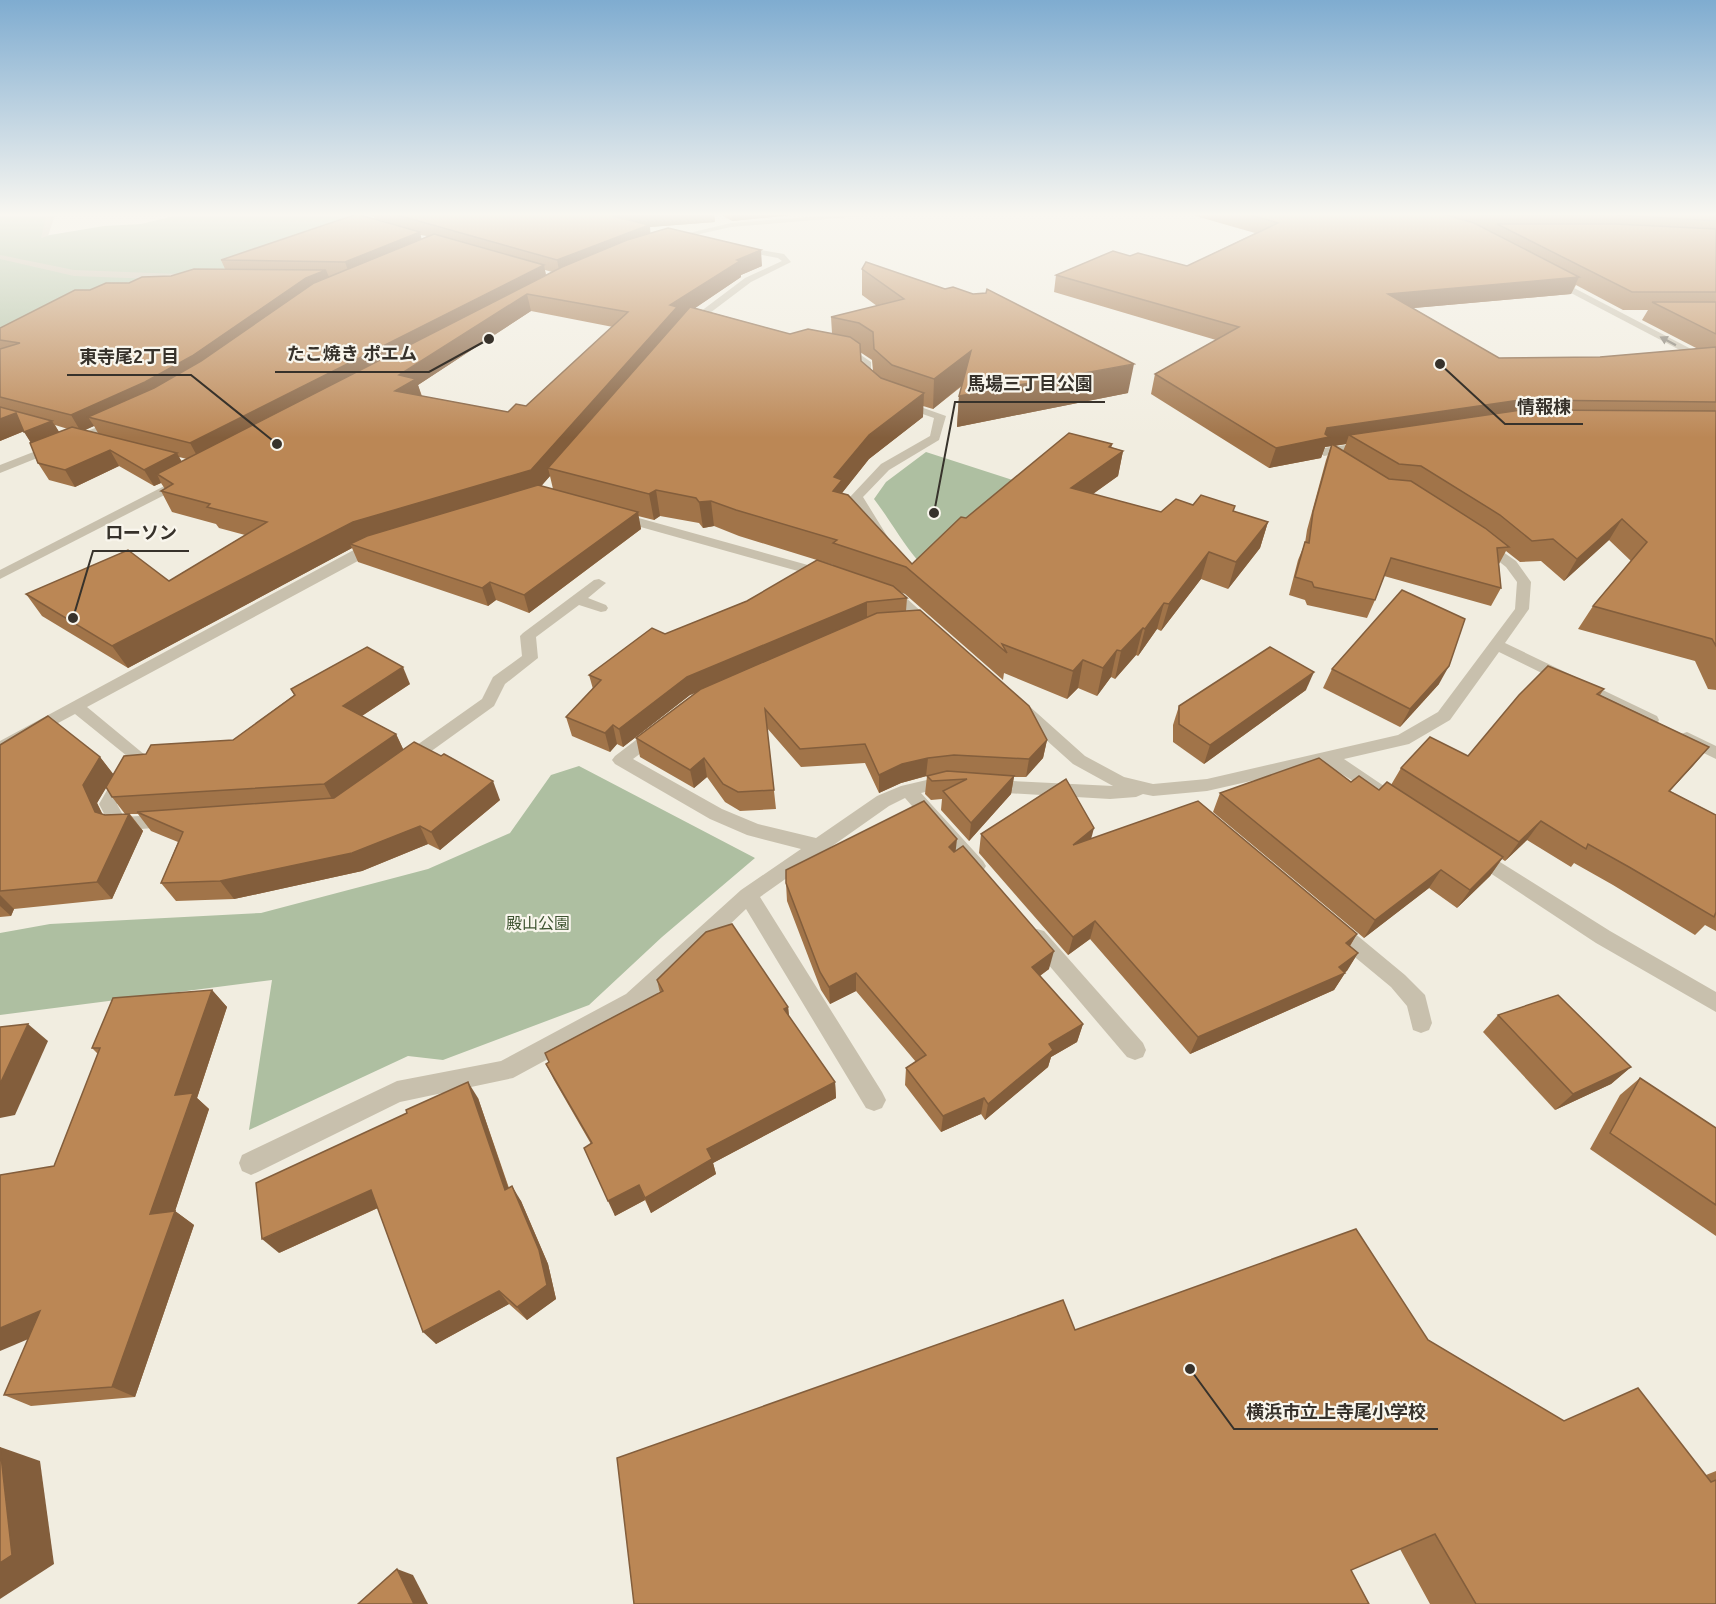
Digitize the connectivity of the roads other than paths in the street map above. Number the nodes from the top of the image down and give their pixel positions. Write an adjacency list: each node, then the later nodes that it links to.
1 (739, 288): 5 (street)
2 (1568, 288): 3 (street)
3 (1619, 315): 4 (street); 7 (street, one-way to 3)
4 (1641, 315)
5 (678, 336)
6 (832, 351): 19 (street)
7 (1716, 366)
8 (128, 418): 10 (street)
9 (58, 433): 10 (street)
10 (80, 438): 12 (street); 14 (street)
11 (1383, 443): 13 (street)
12 (102, 444)
13 (1342, 463)
14 (0, 469)
15 (193, 475): 20 (street)
16 (599, 511): 21 (street)
17 (1472, 535): 29 (street)
18 (389, 541): 31 (street)
19 (885, 544)
20 (0, 575)
21 (845, 580)
22 (599, 583): 24 (street)
23 (867, 588): 26 (street)
24 (577, 599): 25 (street); 36 (street)
25 (601, 608)
26 (924, 621): 27 (street); 28 (street)
27 (903, 623)
28 (942, 637)
29 (1497, 645): 34 (street); 35 (street)
30 (1012, 701): 37 (street)
31 (75, 706): 33 (street); 41 (street)
32 (668, 724): 43 (street)
33 (0, 748)
34 (1716, 753)
35 (1329, 758): 37 (street); 39 (street)
36 (394, 769)
37 (1162, 789): 38 (street); 40 (street)
38 (907, 790): 43 (street); 44 (street)
39 (1390, 797)
40 (1193, 809)
41 (188, 819)
42 (1460, 843): 48 (street)
43 (818, 846): 45 (street)
44 (988, 880)
45 (748, 895): 51 (street); 52 (street)
46 (1319, 915): 49 (street)
47 (1027, 925): 50 (street)
48 (1716, 1003)
49 (1421, 1023)
50 (1135, 1050)
51 (874, 1100)
52 (251, 1163)

